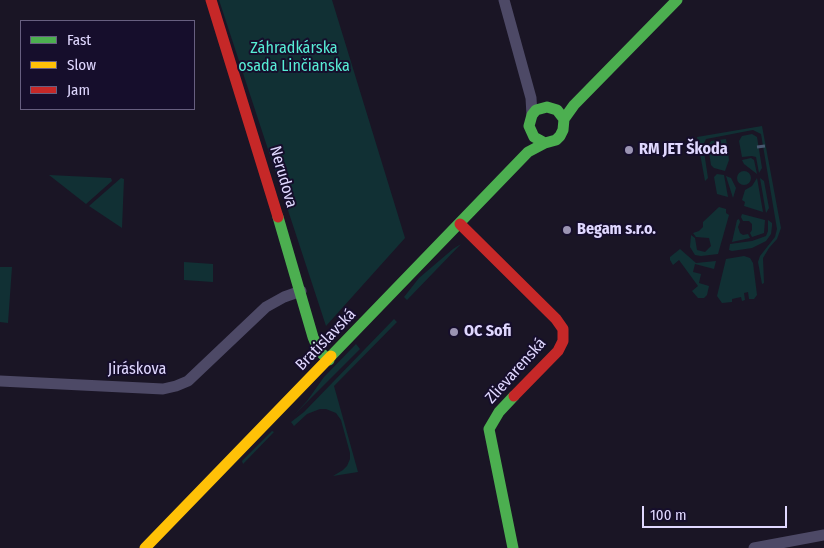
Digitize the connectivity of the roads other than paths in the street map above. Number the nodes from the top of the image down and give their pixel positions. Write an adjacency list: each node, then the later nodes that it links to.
1 (211, 0): 12 (main road, Nerudova)
2 (504, 0): 4 (street)
3 (677, 0): 5 (main road)
4 (530, 93): 5 (street); 6 (street)
5 (575, 103): 7 (main road)
6 (536, 111): 7 (main road); 8 (main road)
7 (560, 115): 9 (main road, Bratislavská)
8 (532, 135): 9 (main road); 10 (main road)
9 (545, 142): 10 (main road, Bratislavská)
10 (528, 152): 11 (main road, Bratislavská)
11 (460, 224): 13 (main road, Bratislavská); 17 (main road, Zlievarenská)
12 (301, 291): 13 (main road, Nerudova); 14 (street, Jiráskova)
13 (328, 360): 16 (main road, Bratislavská)
14 (0, 381)
15 (824, 535): 18 (street)
16 (146, 548)
17 (513, 548)
18 (754, 548)

